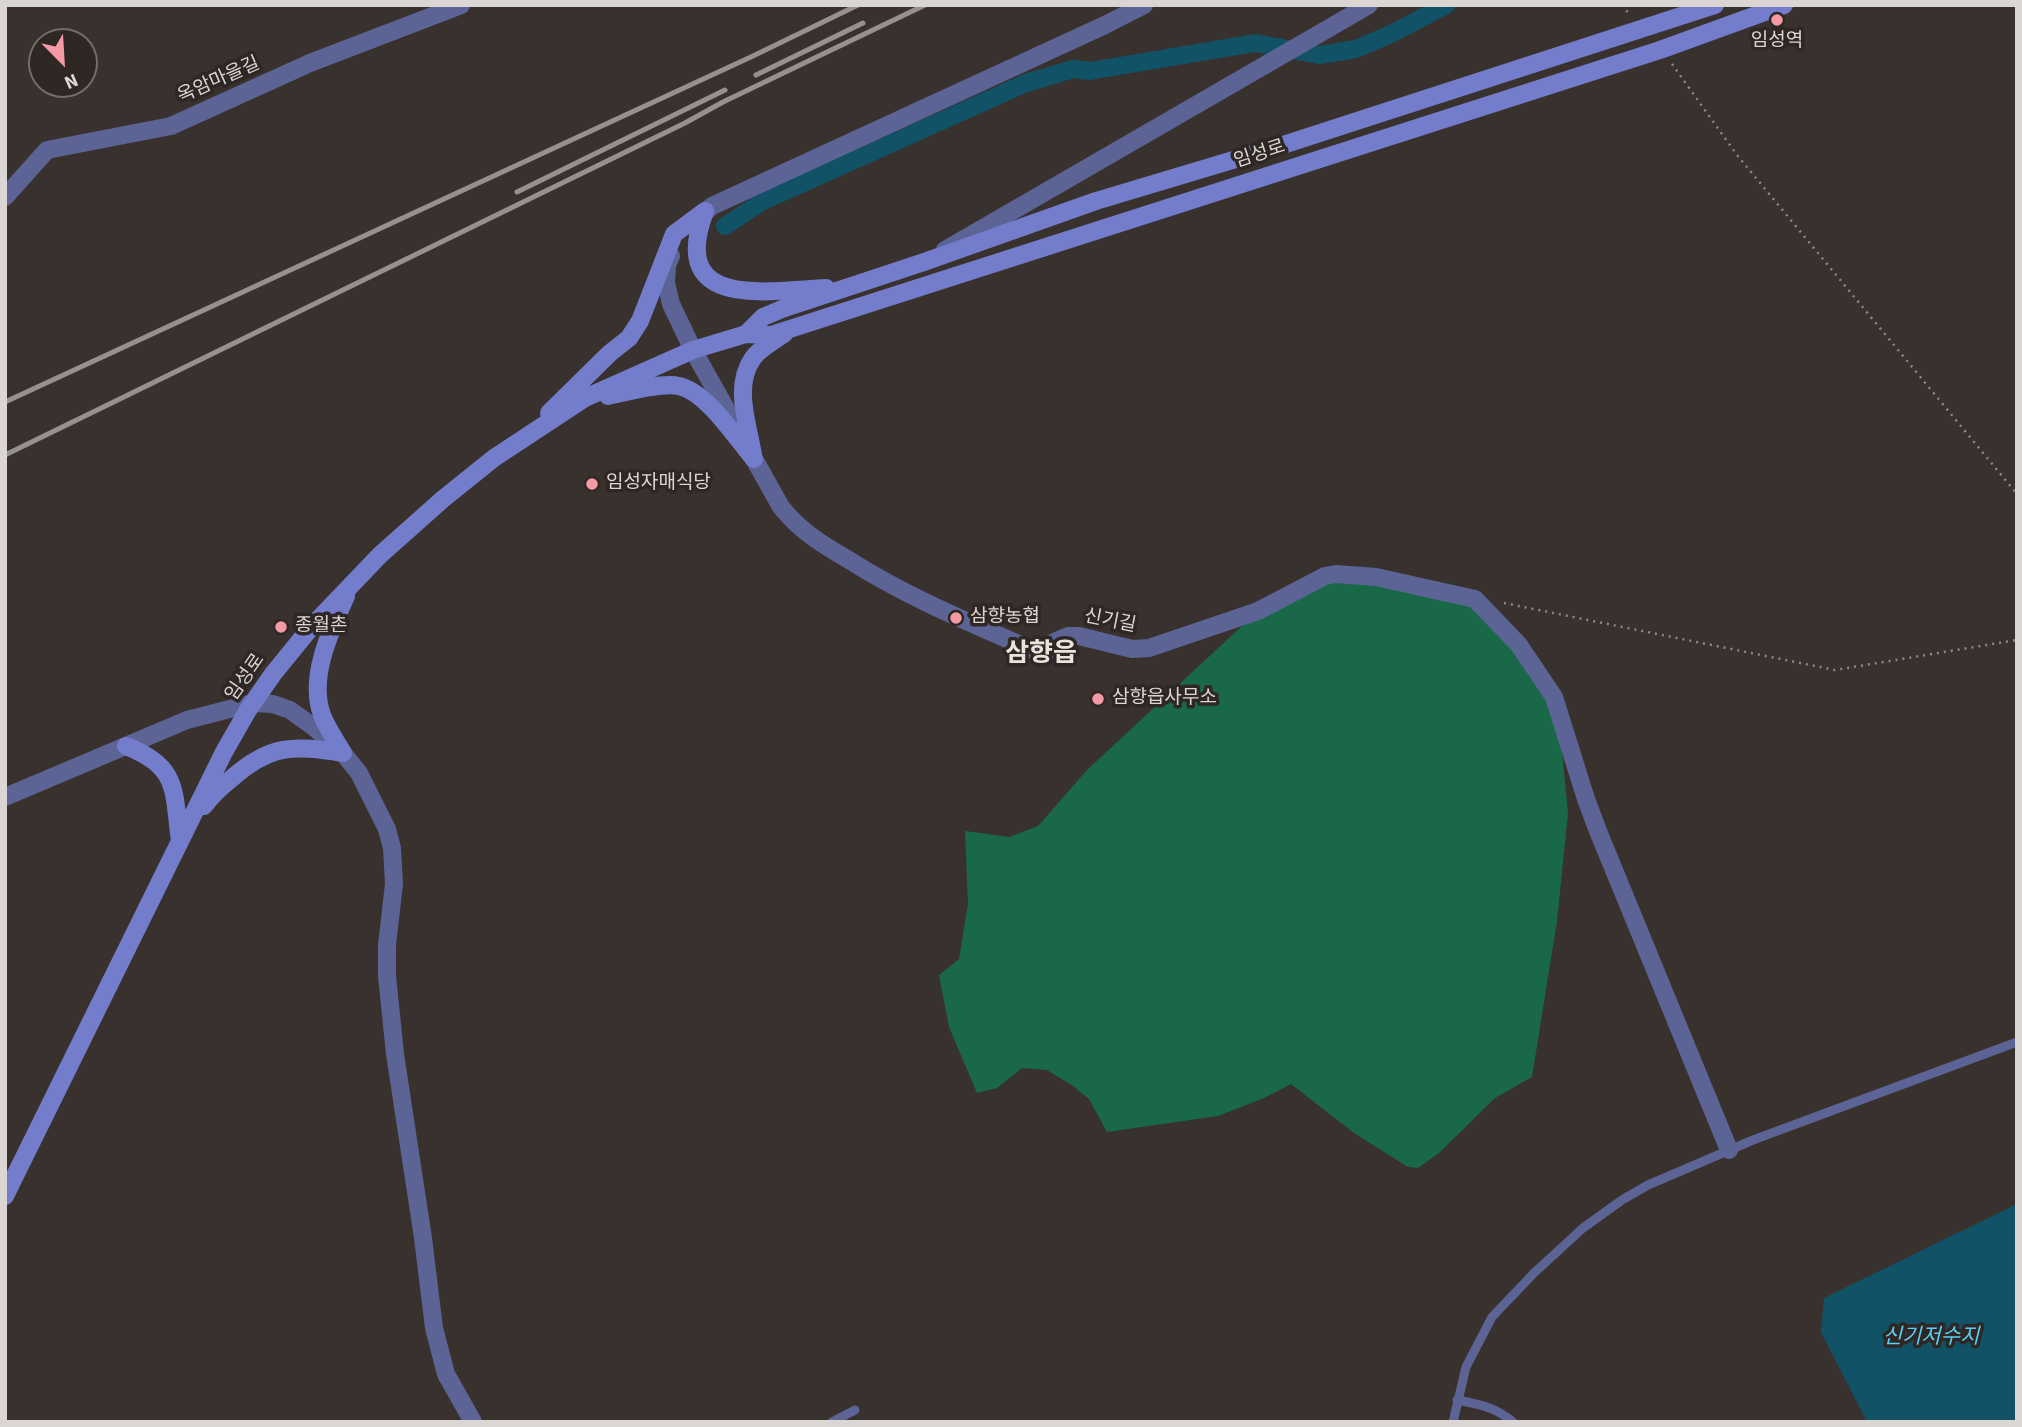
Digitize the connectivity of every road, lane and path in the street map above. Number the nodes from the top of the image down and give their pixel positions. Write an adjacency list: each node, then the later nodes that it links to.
1 (461, 5): 7 (street, 옥암마을길)
2 (1144, 5): 8 (street)
3 (1369, 5): 9 (street, 임성로)
4 (1715, 5): 9 (main road, 임성로)
5 (1784, 5): 6 (main road, 임성로)
6 (1660, 50): 11 (main road, 임성로); 17 (path)
7 (5, 197)
8 (705, 211): 10 (main road); 13 (street, 신기길); 15 (main road)
9 (924, 262): 10 (main road, 임성로)
10 (846, 287): 12 (main road, 임성로)
11 (796, 327): 12 (main road, 임성로); 16 (main road)
12 (746, 334): 13 (main road, 임성로)
13 (694, 351): 14 (main road, 임성로); 16 (street, 신기길)
14 (578, 403): 15 (main road, 임성로); 16 (main road)
15 (518, 442): 18 (main road, 임성로)
16 (754, 459): 19 (street, 신기길)
17 (2017, 494)
18 (351, 586): 21 (main road, 임성로); 23 (main road)
19 (1475, 599): 20 (path); 27 (street)
20 (2017, 640)
21 (253, 702): 22 (street); 23 (street); 25 (main road, 임성로)
22 (126, 746): 24 (street); 25 (main road)
23 (343, 753): 25 (main road); 33 (street)
24 (5, 797)
25 (180, 841): 28 (main road, 임성로)
26 (2017, 1042): 27 (lane)
27 (1729, 1150): 31 (lane)
28 (24, 1155): 29 (street); 30 (main road, 임성로)
29 (5, 1184)
30 (5, 1196)
31 (1457, 1400): 35 (lane); 36 (lane)
32 (855, 1410): 34 (lane)
33 (473, 1422)
34 (832, 1422)
35 (1452, 1422)
36 (1513, 1422)

